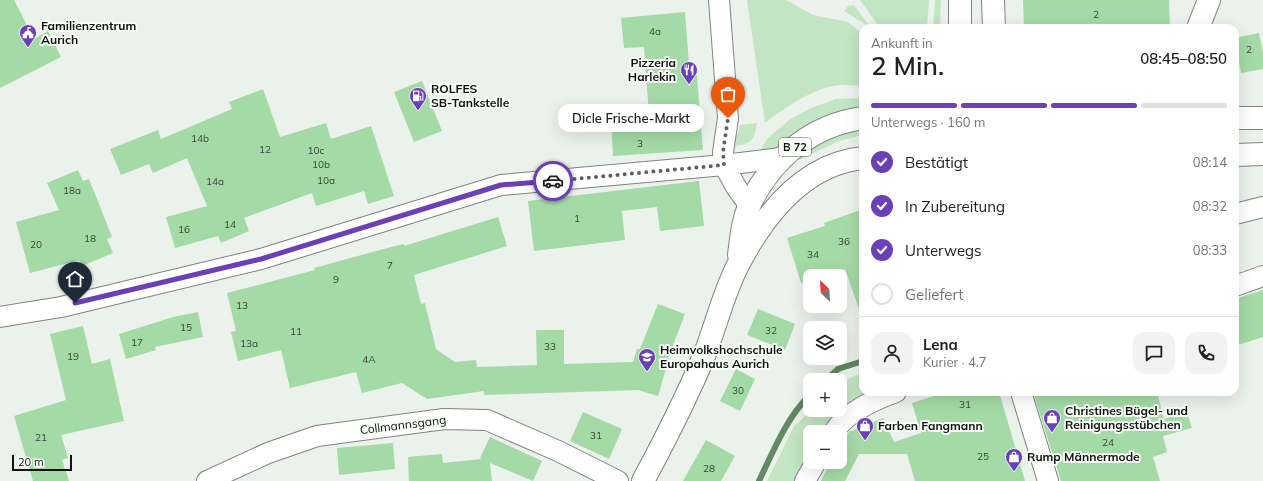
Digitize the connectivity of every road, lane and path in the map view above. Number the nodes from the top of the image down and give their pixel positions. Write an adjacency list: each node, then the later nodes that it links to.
1 (719, 0): 16 (street)
2 (960, 0): 5 (main road)
3 (993, 0): 6 (main road)
4 (1208, 3): 7 (main road); 8 (main road)
5 (960, 24)
6 (994, 24)
7 (1200, 24)
8 (1211, 24)
9 (1239, 118): 10 (main road)
10 (1263, 118)
11 (859, 119): 14 (main road, B 72)
12 (1263, 154): 13 (main road)
13 (1239, 155)
14 (780, 158): 16 (street); 17 (main road, B 72)
15 (859, 159): 20 (main road, B 72)
16 (724, 165): 17 (street); 23 (street)
17 (749, 205): 20 (main road, B 72)
18 (1263, 207): 19 (street)
19 (1239, 213)
20 (738, 266): 30 (main road, B 72)
21 (1263, 276): 22 (street)
22 (1239, 285)
23 (0, 317)
24 (886, 396): 26 (street)
25 (1022, 396): 32 (street)
26 (838, 425)
27 (812, 469): 31 (street)
28 (207, 481): 29 (street, Collmannsgang)
29 (618, 481)
30 (643, 481)
31 (806, 481)
32 (1048, 481)

